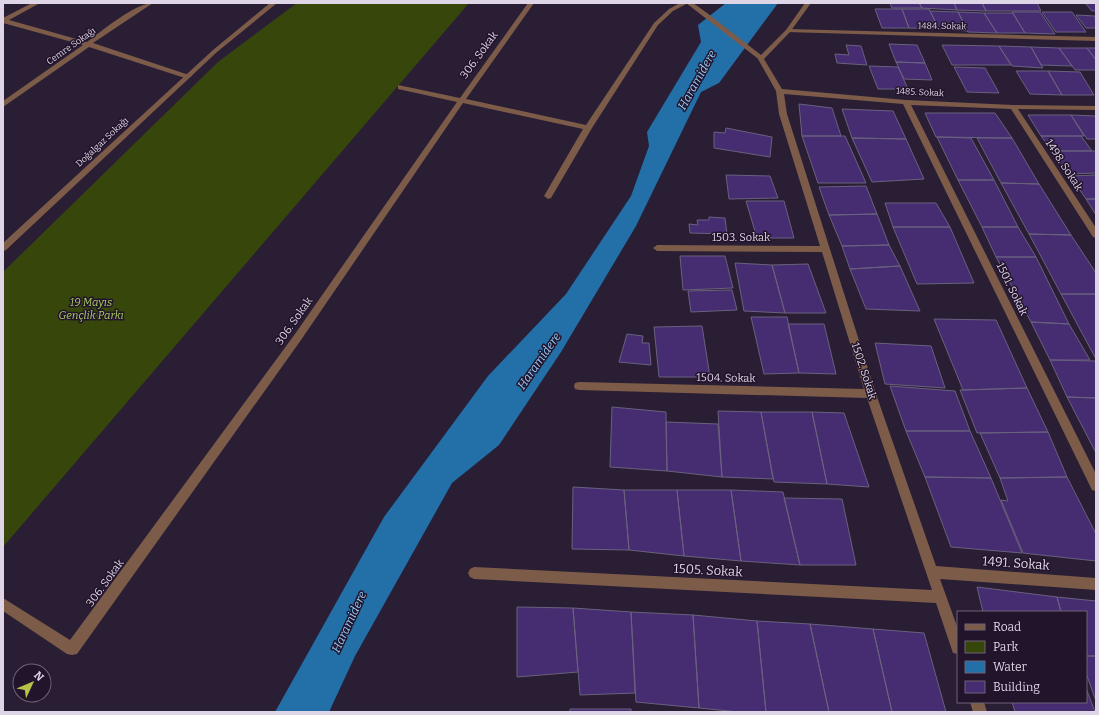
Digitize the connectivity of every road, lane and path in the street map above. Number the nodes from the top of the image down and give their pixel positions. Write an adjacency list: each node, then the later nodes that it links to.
1 (37, 3): 8 (street)
2 (150, 3): 11 (street, Cemre Sokağı)
3 (274, 3): 13 (street, Doğalgaz Sokağı)
4 (531, 3): 16 (street, 306. Sokak)
5 (684, 3): 21 (street)
6 (689, 3): 12 (street)
7 (808, 3): 9 (street)
8 (4, 21): 11 (street)
9 (788, 31): 10 (street, 1484. Sokak); 12 (street)
10 (1096, 39)
11 (88, 44): 13 (street); 18 (street, Cemre Sokağı)
12 (761, 59): 15 (street)
13 (188, 76): 24 (street, Doğalgaz Sokağı)
14 (401, 87): 16 (street)
15 (780, 91): 17 (street, 1485. Sokak); 26 (street, 1502. Sokak)
16 (461, 101): 21 (street); 34 (street, 306. Sokak)
17 (906, 102): 19 (street, 1485. Sokak); 29 (street, 1501. Sokak)
18 (3, 105)
19 (1013, 107): 20 (street, 1485. Sokak); 23 (street, 1498. Sokak)
20 (1096, 108)
21 (588, 128): 22 (street)
22 (548, 196)
23 (1096, 235)
24 (3, 248)
25 (657, 248): 26 (street, 1503. Sokak)
26 (826, 249): 28 (street, 1502. Sokak)
27 (579, 386): 28 (street, 1504. Sokak)
28 (871, 394): 30 (street, 1502. Sokak)
29 (1096, 486)
30 (933, 572): 32 (street, 1491. Sokak); 33 (street, 1502. Sokak)
31 (474, 573): 33 (street, 1505. Sokak)
32 (1096, 584)
33 (940, 597): 35 (street, 1502. Sokak)
34 (3, 604)
35 (957, 645)

